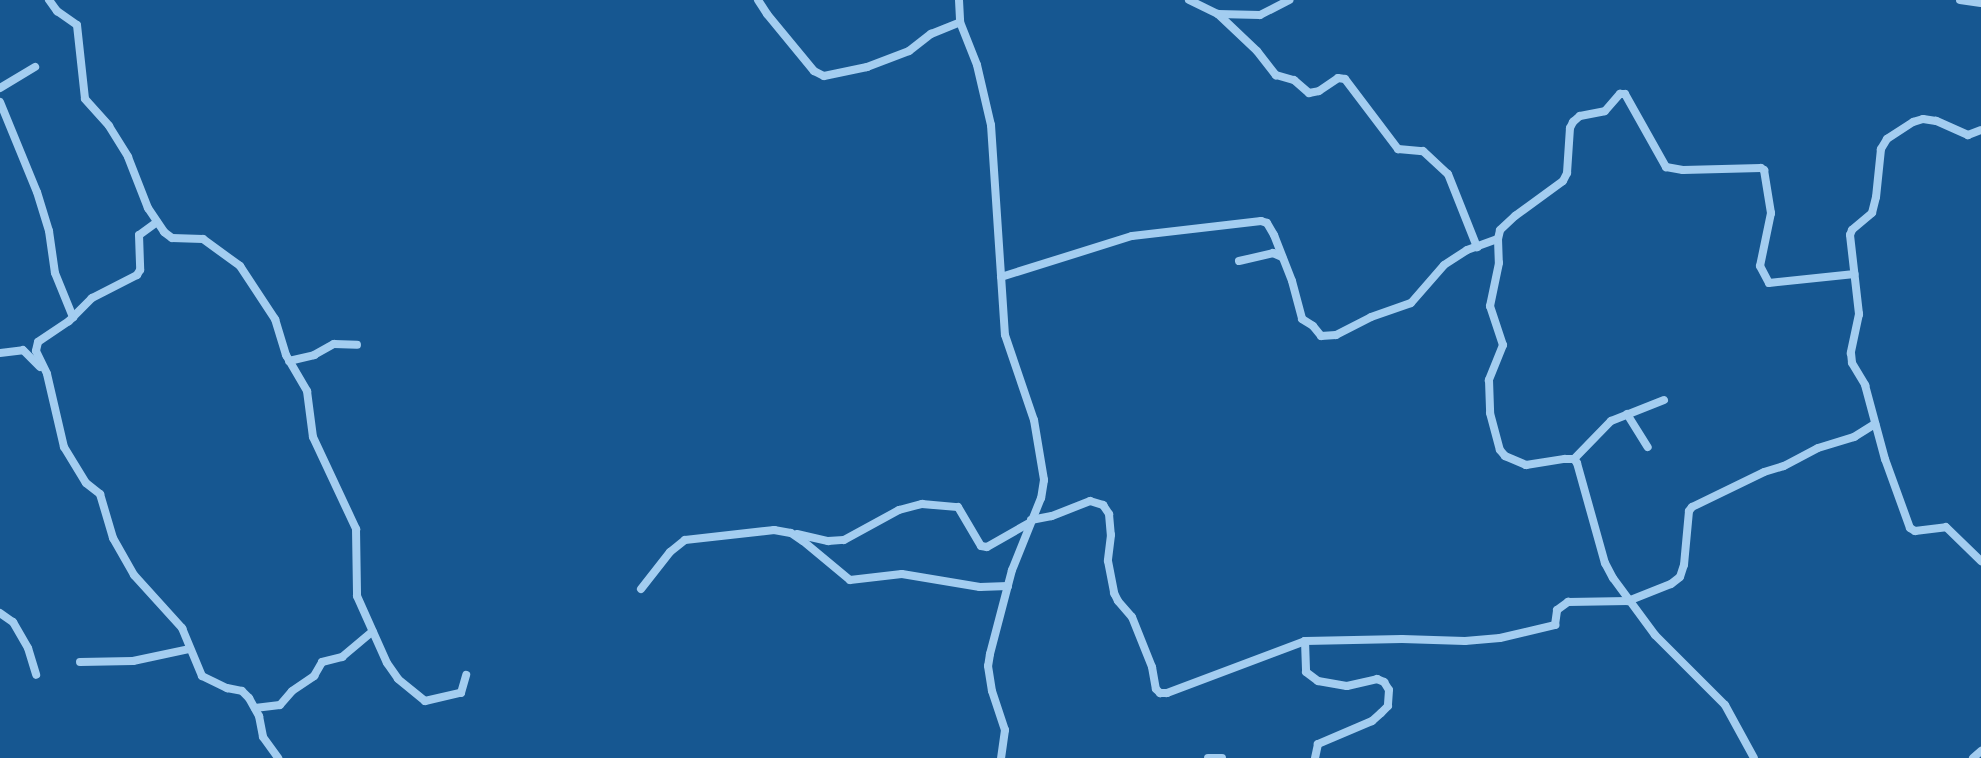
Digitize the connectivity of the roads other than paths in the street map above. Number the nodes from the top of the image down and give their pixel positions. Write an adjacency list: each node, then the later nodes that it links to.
1 (49, 0): 14 (street)
2 (758, 0): 9 (street)
3 (959, 0): 9 (street)
4 (1189, 0): 8 (street)
5 (1289, 0): 8 (street)
6 (1960, 0): 7 (street)
7 (1981, 3)
8 (1218, 14): 16 (street)
9 (960, 22): 20 (street)
10 (35, 67): 11 (street)
11 (0, 88)
12 (0, 102): 21 (street)
13 (1981, 130): 19 (street)
14 (157, 222): 21 (street); 24 (street)
15 (1498, 239): 16 (street); 19 (street); 30 (street)
16 (1477, 247): 17 (street)
17 (1283, 258): 18 (street); 20 (street)
18 (1239, 261)
19 (1855, 274): 28 (street)
20 (1001, 277): 31 (street)
21 (73, 317): 25 (street)
22 (357, 345): 24 (street)
23 (0, 353): 25 (street)
24 (289, 361): 38 (street)
25 (47, 374): 40 (street)
26 (1664, 400): 27 (street)
27 (1627, 414): 29 (street); 30 (street)
28 (1875, 424): 33 (street); 36 (street)
29 (1648, 447)
30 (1574, 459): 36 (street)
31 (1030, 521): 32 (street); 34 (street); 39 (street)
32 (791, 533): 34 (street); 35 (street)
33 (1981, 561)
34 (1008, 586): 47 (street)
35 (642, 589)
36 (1628, 601): 39 (street); 51 (street)
37 (0, 614): 42 (street)
38 (373, 632): 43 (street); 44 (street)
39 (1305, 641): 50 (street)
40 (189, 649): 41 (street); 44 (street)
41 (80, 662)
42 (36, 675)
43 (466, 675)
44 (255, 708): 46 (street)
45 (1981, 751): 52 (street)
46 (278, 758)
47 (1001, 758)
48 (1208, 758): 49 (street)
49 (1222, 758)
50 (1315, 758)
51 (1754, 758)
52 (1973, 758)

